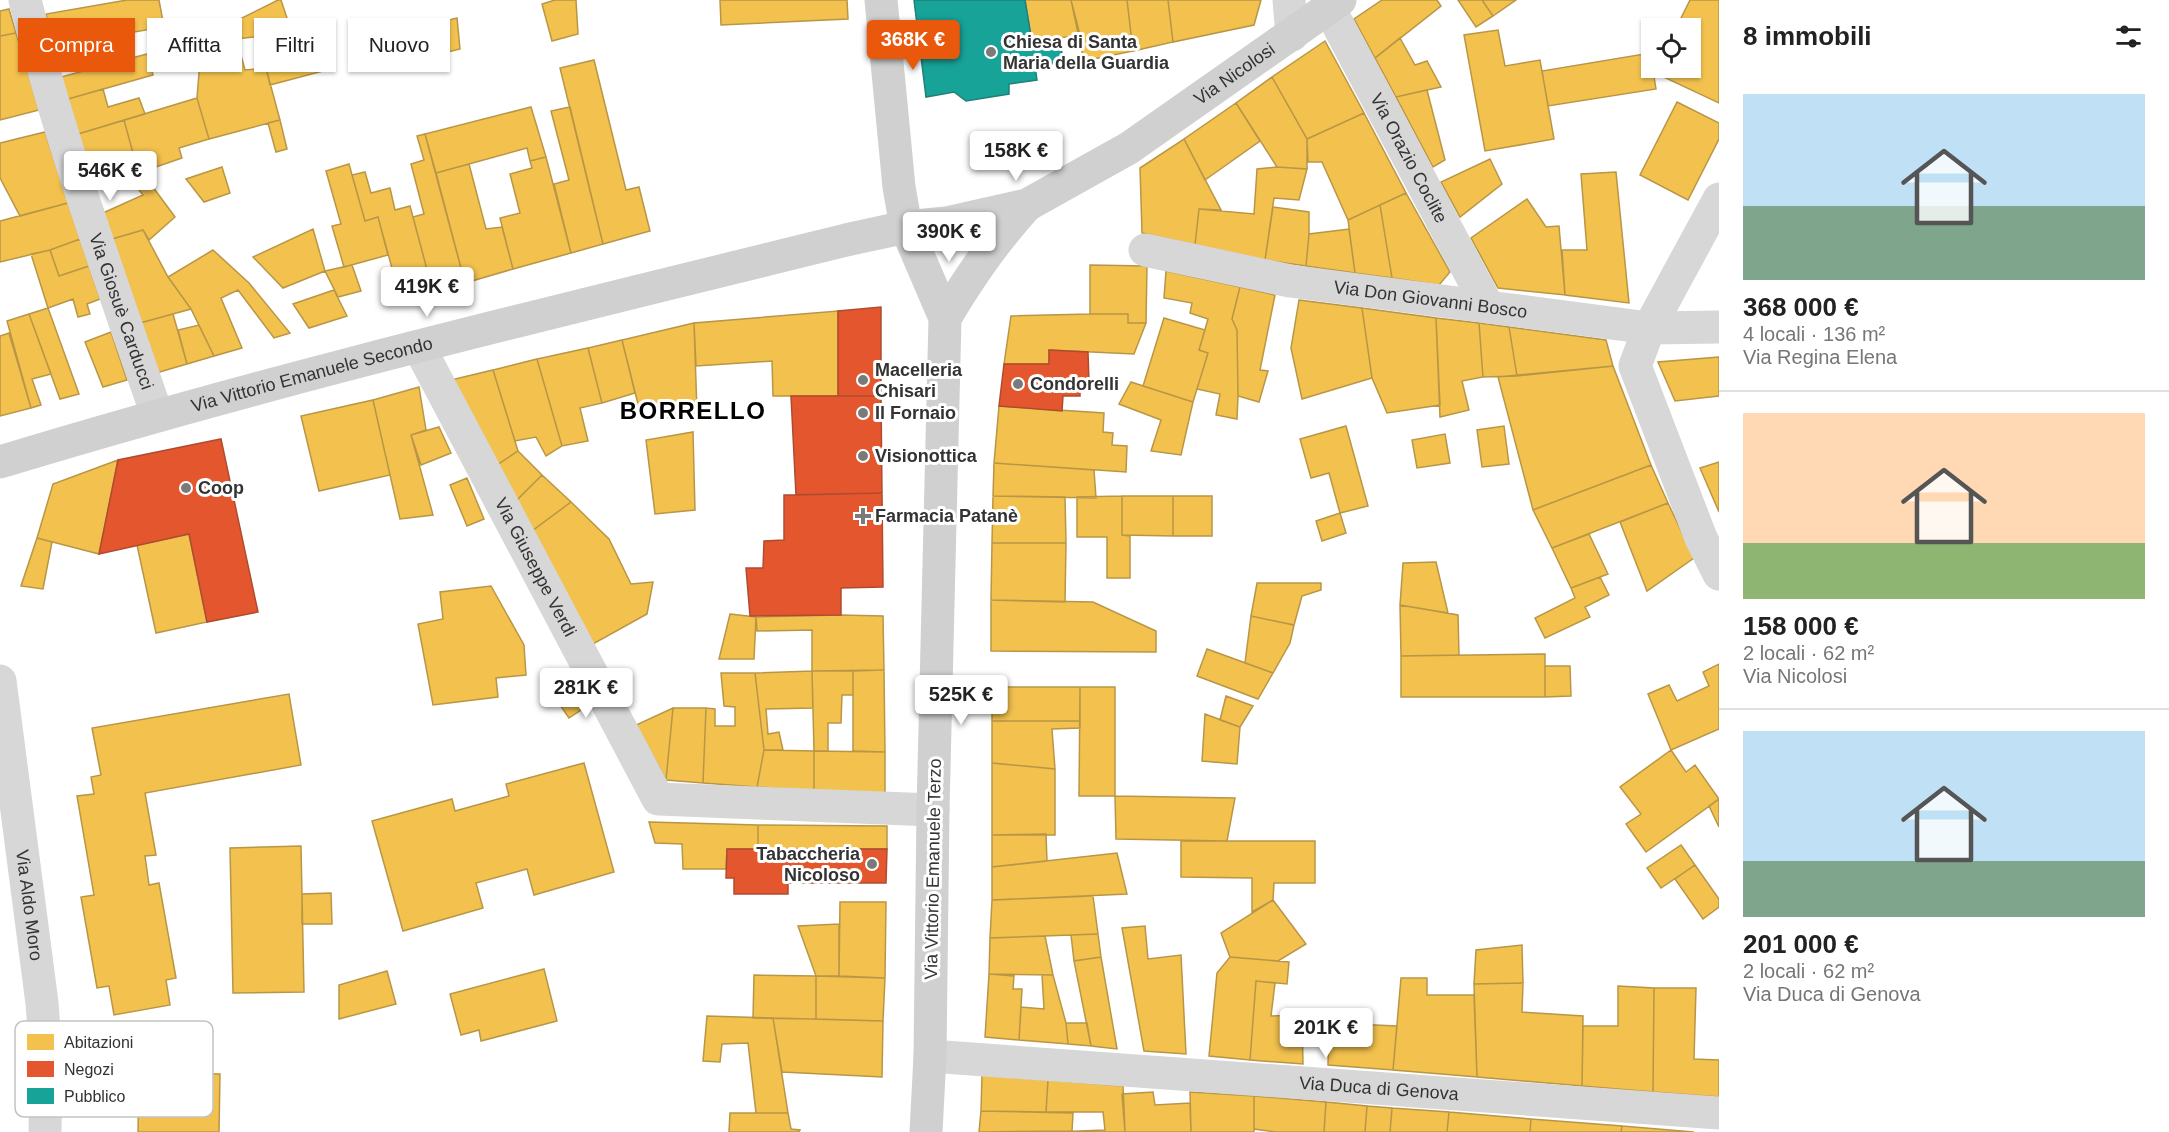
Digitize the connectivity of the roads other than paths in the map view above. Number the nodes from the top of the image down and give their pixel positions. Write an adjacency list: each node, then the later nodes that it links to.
1 (25, 0): 15 (street, Via Giosuè Carducci)
2 (881, 0): 8 (street)
3 (1289, 0): 5 (street)
4 (1334, 4): 5 (street, Via Nicolosi); 10 (street, Via Orazio Coclite)
5 (1292, 34): 7 (street, Via Nicolosi)
6 (1719, 199): 13 (street)
7 (1027, 205): 8 (street, Via Vittorio Emanuele Secondo); 11 (street)
8 (906, 227): 11 (street); 14 (street, Via Vittorio Emanuele Secondo)
9 (1144, 250): 10 (street, Via Don Giovanni Bosco)
10 (1488, 307): 13 (street, Via Don Giovanni Bosco)
11 (945, 318): 20 (street, Via Vittorio Emanuele Terzo)
12 (1719, 327): 13 (street, Via Don Giovanni Bosco)
13 (1649, 328): 17 (street)
14 (419, 347): 15 (street, Via Vittorio Emanuele Secondo); 20 (street, Via Giuseppe Verdi)
15 (157, 415): 16 (street, Via Vittorio Emanuele Secondo)
16 (0, 462)
17 (1719, 574)
18 (0, 681): 19 (street, Via Aldo Moro)
19 (2, 715): 21 (street, Via Aldo Moro)
20 (933, 810): 22 (street, Via Vittorio Emanuele Terzo)
21 (43, 1021)
22 (930, 1056): 23 (street, Via Duca di Genova); 26 (street, Via Vittorio Emanuele Terzo)
23 (1719, 1113)
24 (45, 1117): 25 (street, Via Aldo Moro)
25 (45, 1132)
26 (926, 1132)

